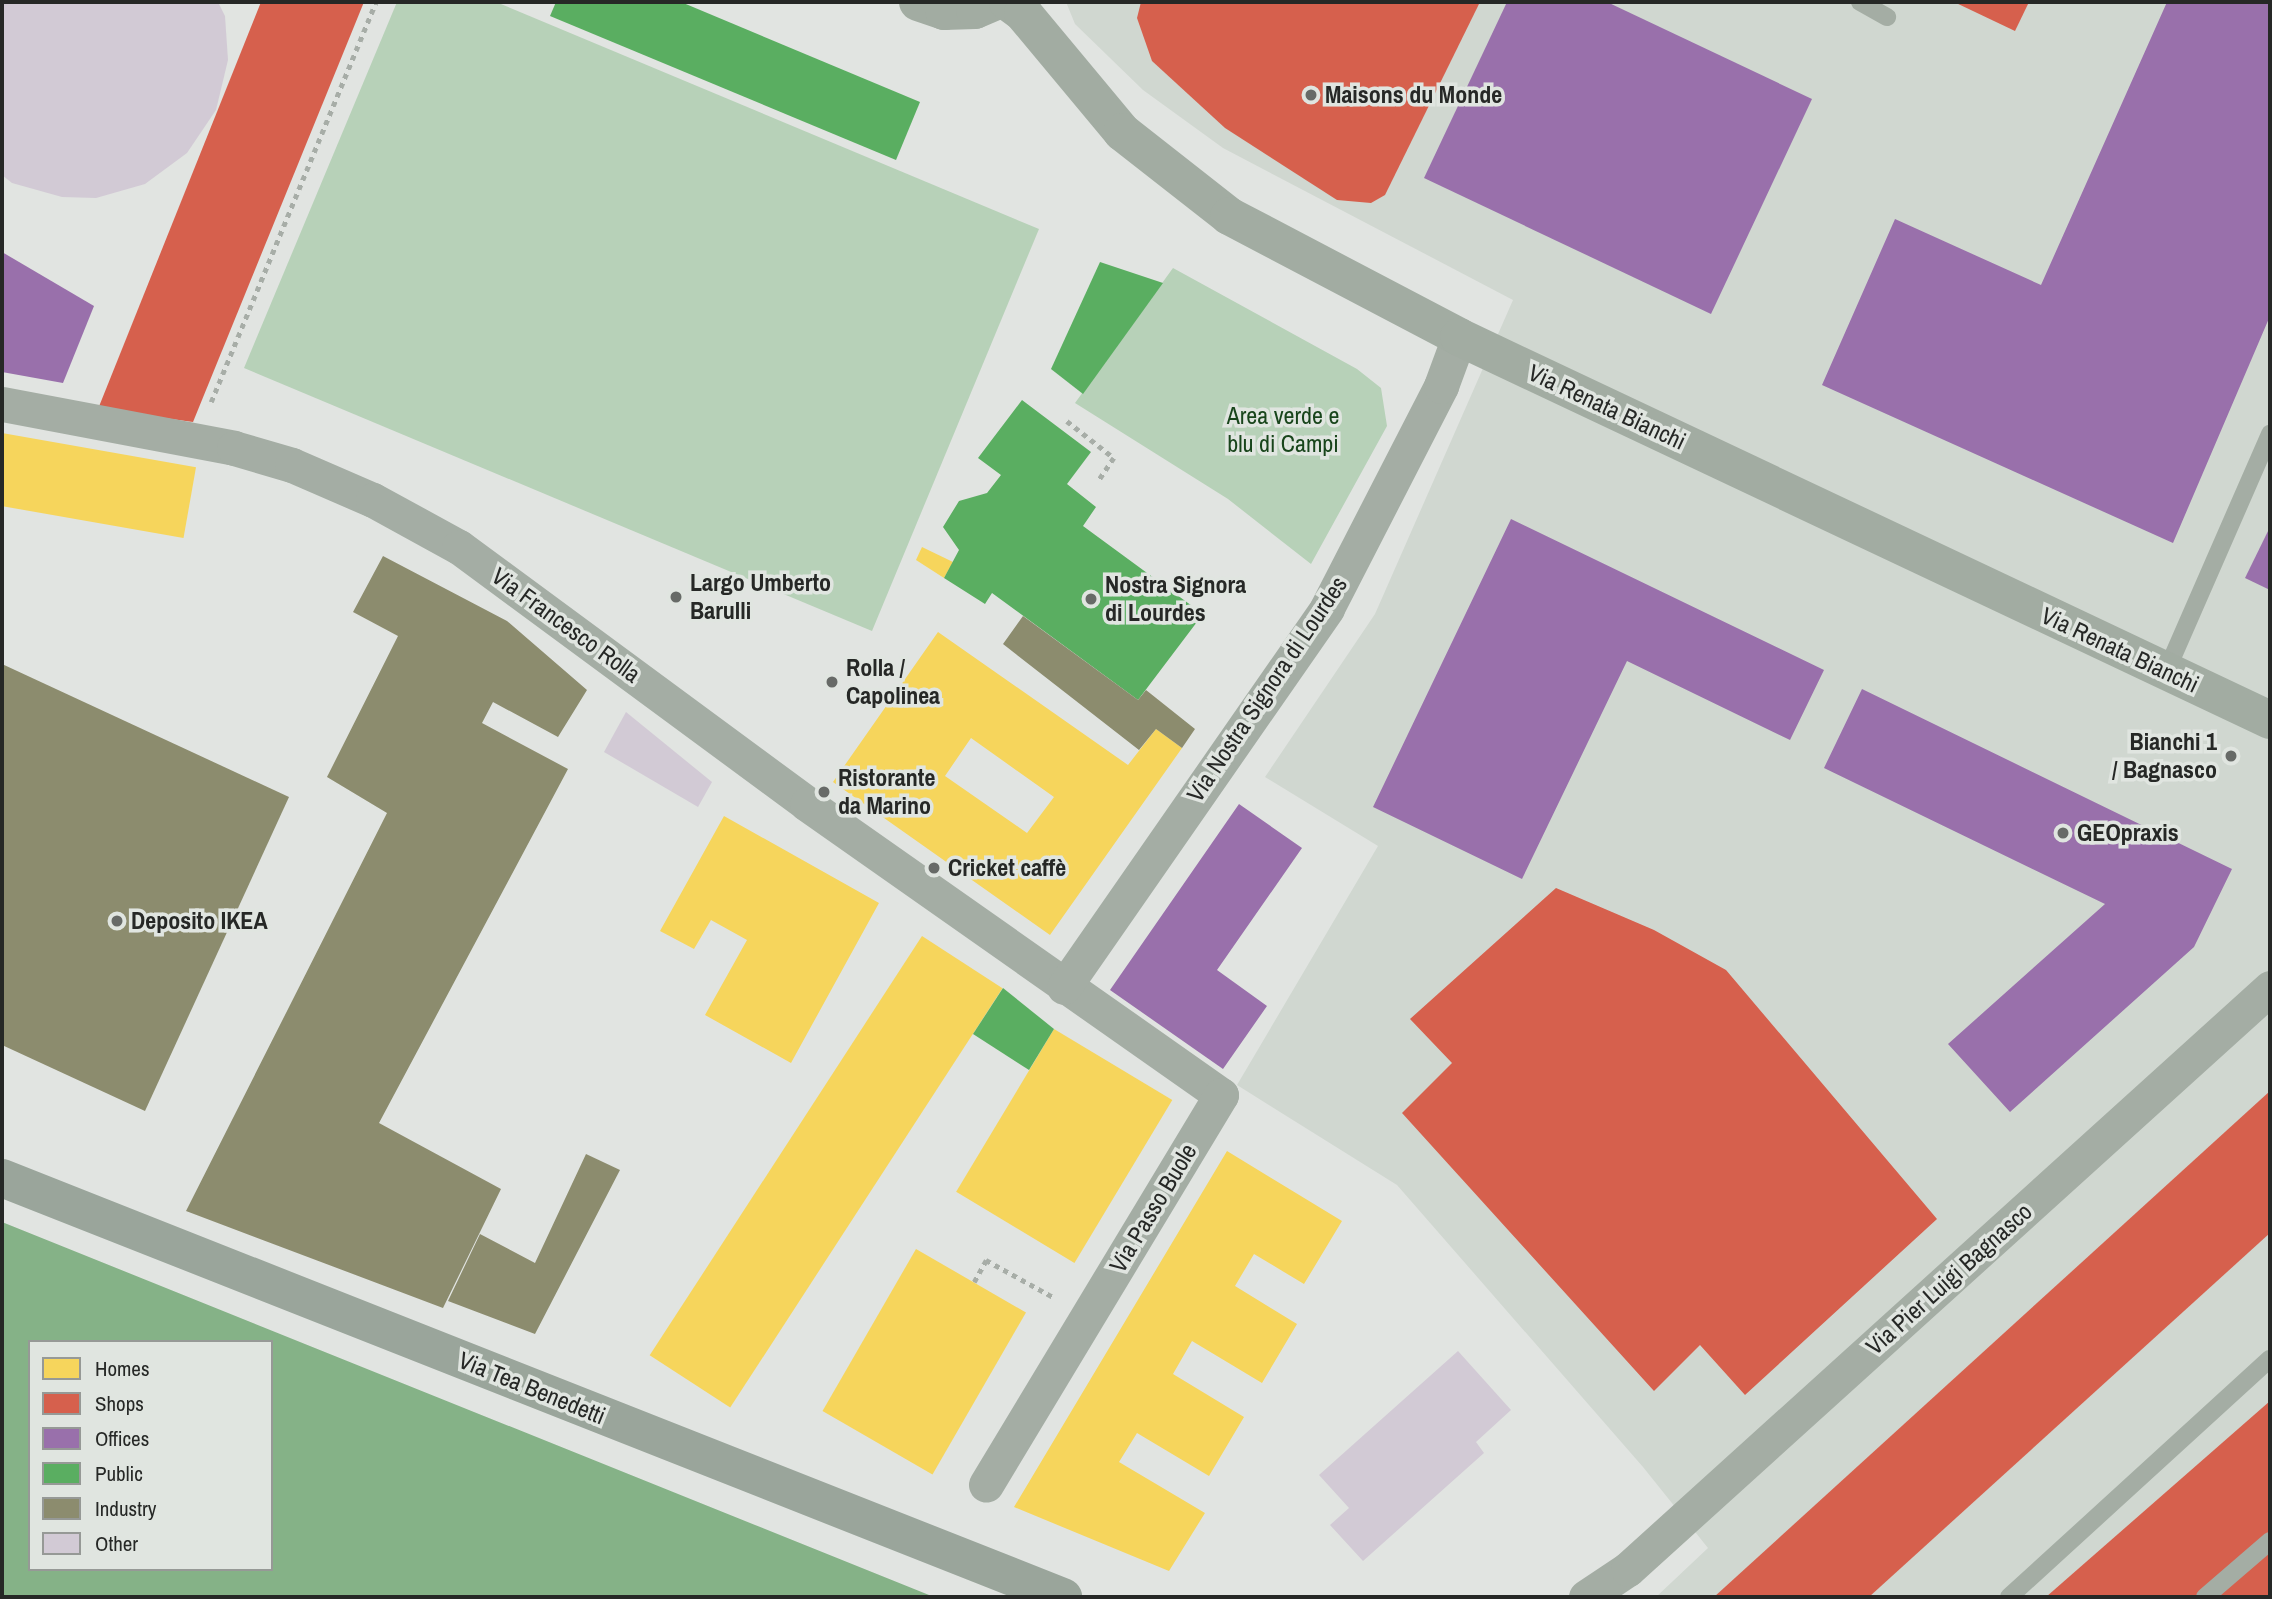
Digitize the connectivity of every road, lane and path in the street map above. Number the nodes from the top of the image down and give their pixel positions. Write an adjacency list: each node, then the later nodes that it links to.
1 (376, 2): 11 (path)
2 (918, 2): 3 (street)
3 (994, 2)
4 (1008, 2): 7 (street, Via Renata Bianchi)
5 (1860, 2): 6 (lane)
6 (1887, 17)
7 (1459, 337): 13 (street, Via Renata Bianchi); 15 (street, Via Nostra Signora di Lourdes)
8 (2, 404): 11 (street, Via Francesco Rolla)
9 (1067, 421): 12 (path)
10 (2270, 434): 13 (lane)
11 (196, 440): 15 (street, Via Francesco Rolla)
12 (1099, 480)
13 (2166, 671): 14 (street, Via Renata Bianchi)
14 (2270, 720)
15 (1064, 987): 19 (street, Via Passo Buole)
16 (2270, 988): 23 (street, Via Pier Luigi Bagnasco)
17 (2, 1178): 24 (main road, Via Tea Benedetti)
18 (974, 1282): 19 (path)
19 (1088, 1316): 21 (street, Via Passo Buole)
20 (2270, 1359): 26 (lane)
21 (986, 1485)
22 (2270, 1541): 27 (lane)
23 (1621, 1583): 25 (street, Via Pier Luigi Bagnasco)
24 (1063, 1597)
25 (1586, 1597)
26 (2009, 1597)
27 (2205, 1597)

